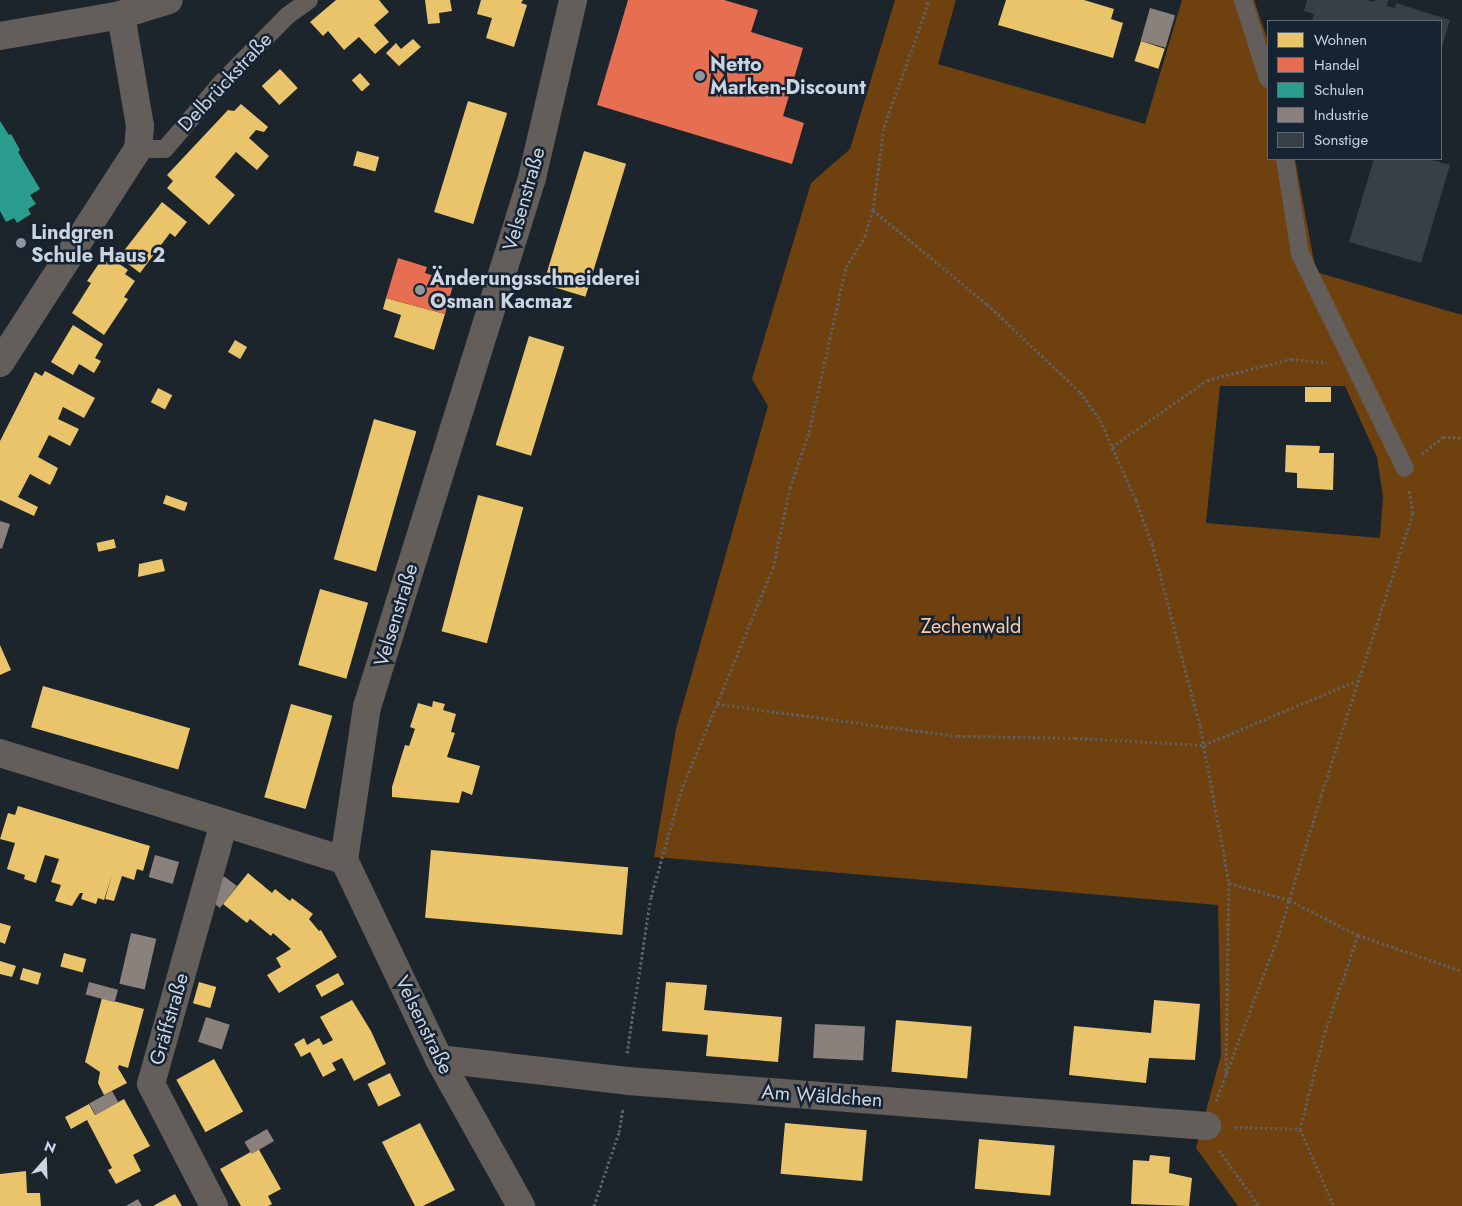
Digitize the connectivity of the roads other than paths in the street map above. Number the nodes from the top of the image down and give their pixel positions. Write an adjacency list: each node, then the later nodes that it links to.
1 (169, 0): 5 (street)
2 (308, 0): 8 (lane, Delbrückstraße)
3 (573, 0): 14 (street, Velsenstraße)
4 (1243, 0): 7 (lane)
5 (118, 8): 6 (street); 8 (street)
6 (0, 36)
7 (1267, 76)
8 (138, 150): 10 (street)
9 (1285, 160): 11 (lane)
10 (0, 363)
11 (1405, 468)
12 (0, 753): 13 (street)
13 (224, 823): 14 (street); 17 (street, Gräffstraße)
14 (344, 860): 15 (street, Velsenstraße)
15 (439, 1059): 16 (street, Am Wäldchen); 18 (street, Velsenstraße)
16 (1206, 1126)
17 (214, 1206)
18 (521, 1206)

